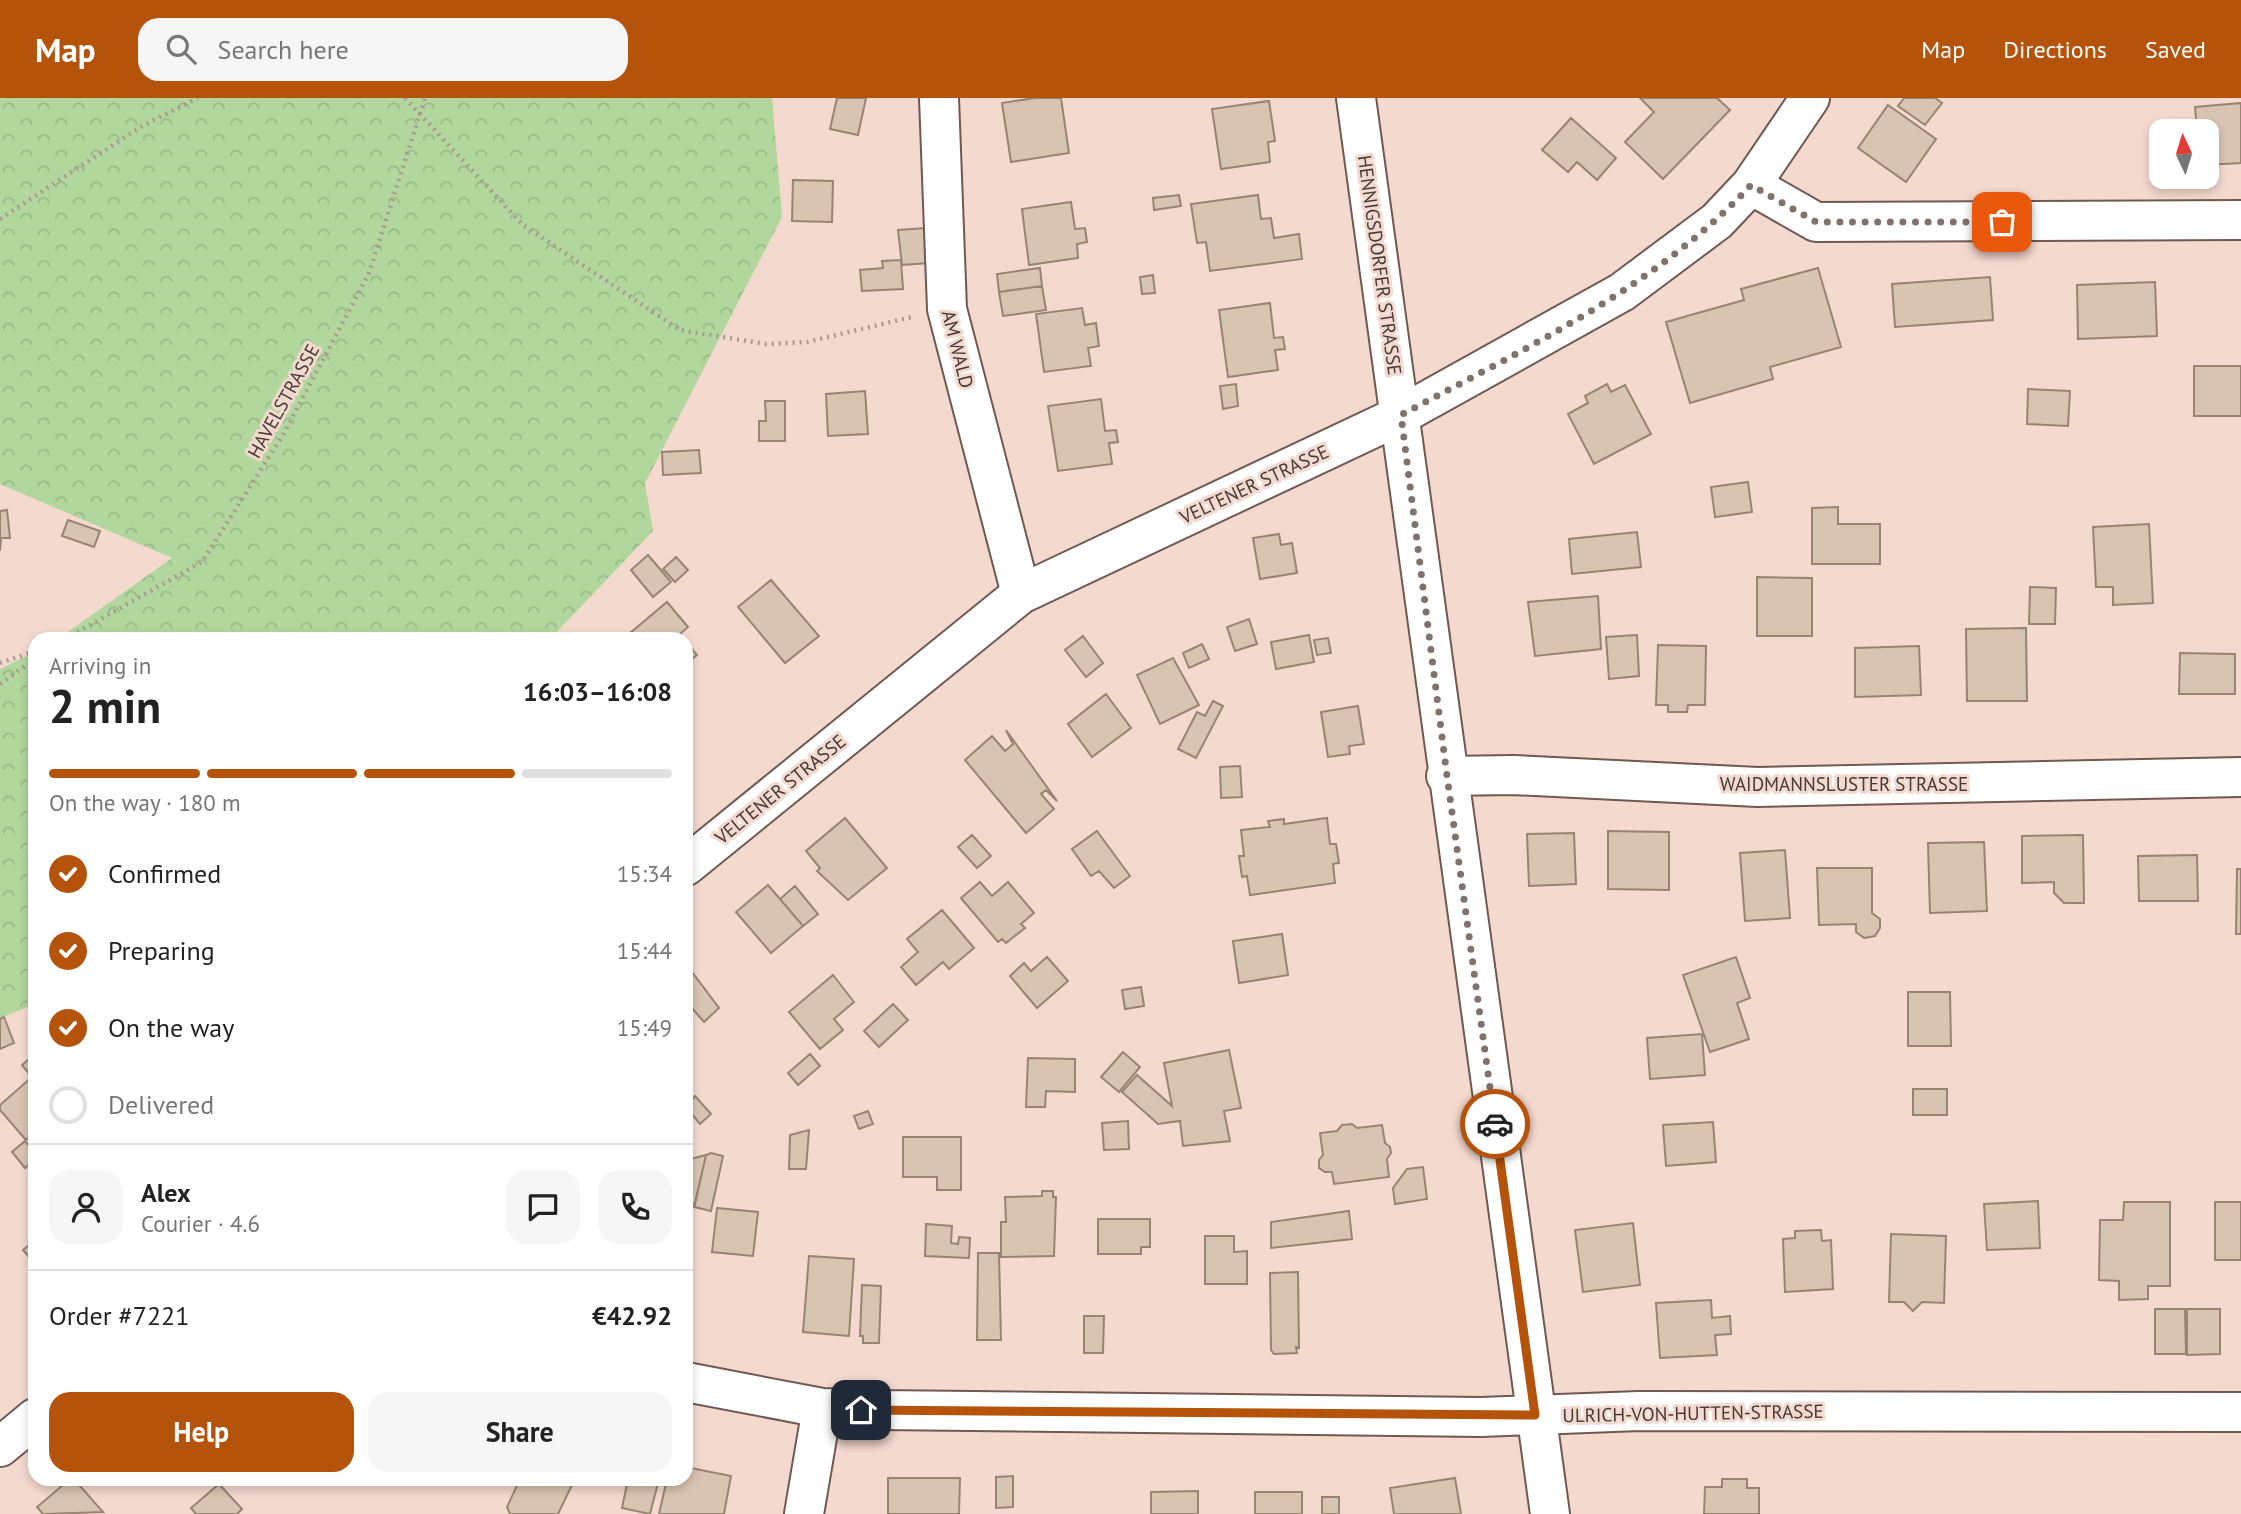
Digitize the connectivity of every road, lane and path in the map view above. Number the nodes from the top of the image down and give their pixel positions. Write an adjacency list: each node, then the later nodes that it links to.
1 (198, 98): 9 (path)
2 (405, 98): 7 (path)
3 (425, 98): 7 (path, HAVELSTRASSE)
4 (939, 98): 11 (street, AM WALD)
5 (1356, 98): 12 (street, HENNIGSDORFER STRASSE)
6 (1810, 98): 8 (street, VELTENER STRASSE)
7 (418, 113): 11 (path); 14 (path, HAVELSTRASSE)
8 (1751, 185): 10 (street); 12 (street, VELTENER STRASSE)
9 (0, 219)
10 (2241, 220)
11 (947, 309): 13 (street, AM WALD)
12 (1401, 415): 13 (street, VELTENER STRASSE); 19 (street, HENNIGSDORFER STRASSE)
13 (1021, 594): 21 (street, VELTENER STRASSE)
14 (77, 632)
15 (28, 653): 16 (path)
16 (0, 663)
17 (28, 664): 18 (path)
18 (0, 684)
19 (1447, 776): 20 (street, WAIDMANNSLUSTER STRASSE); 25 (street, HENNIGSDORFER STRASSE)
20 (2241, 777)
21 (693, 860)
22 (693, 1383): 23 (street, ULRICH-VON-HUTTEN-STRASSE)
23 (822, 1408): 25 (street, ULRICH-VON-HUTTEN-STRASSE); 28 (street)
24 (2241, 1412): 25 (street, ULRICH-VON-HUTTEN-STRASSE)
25 (1535, 1415): 29 (street, HENNIGSDORFER STRASSE)
26 (28, 1424): 27 (street)
27 (0, 1447)
28 (804, 1514)
29 (1550, 1514)

